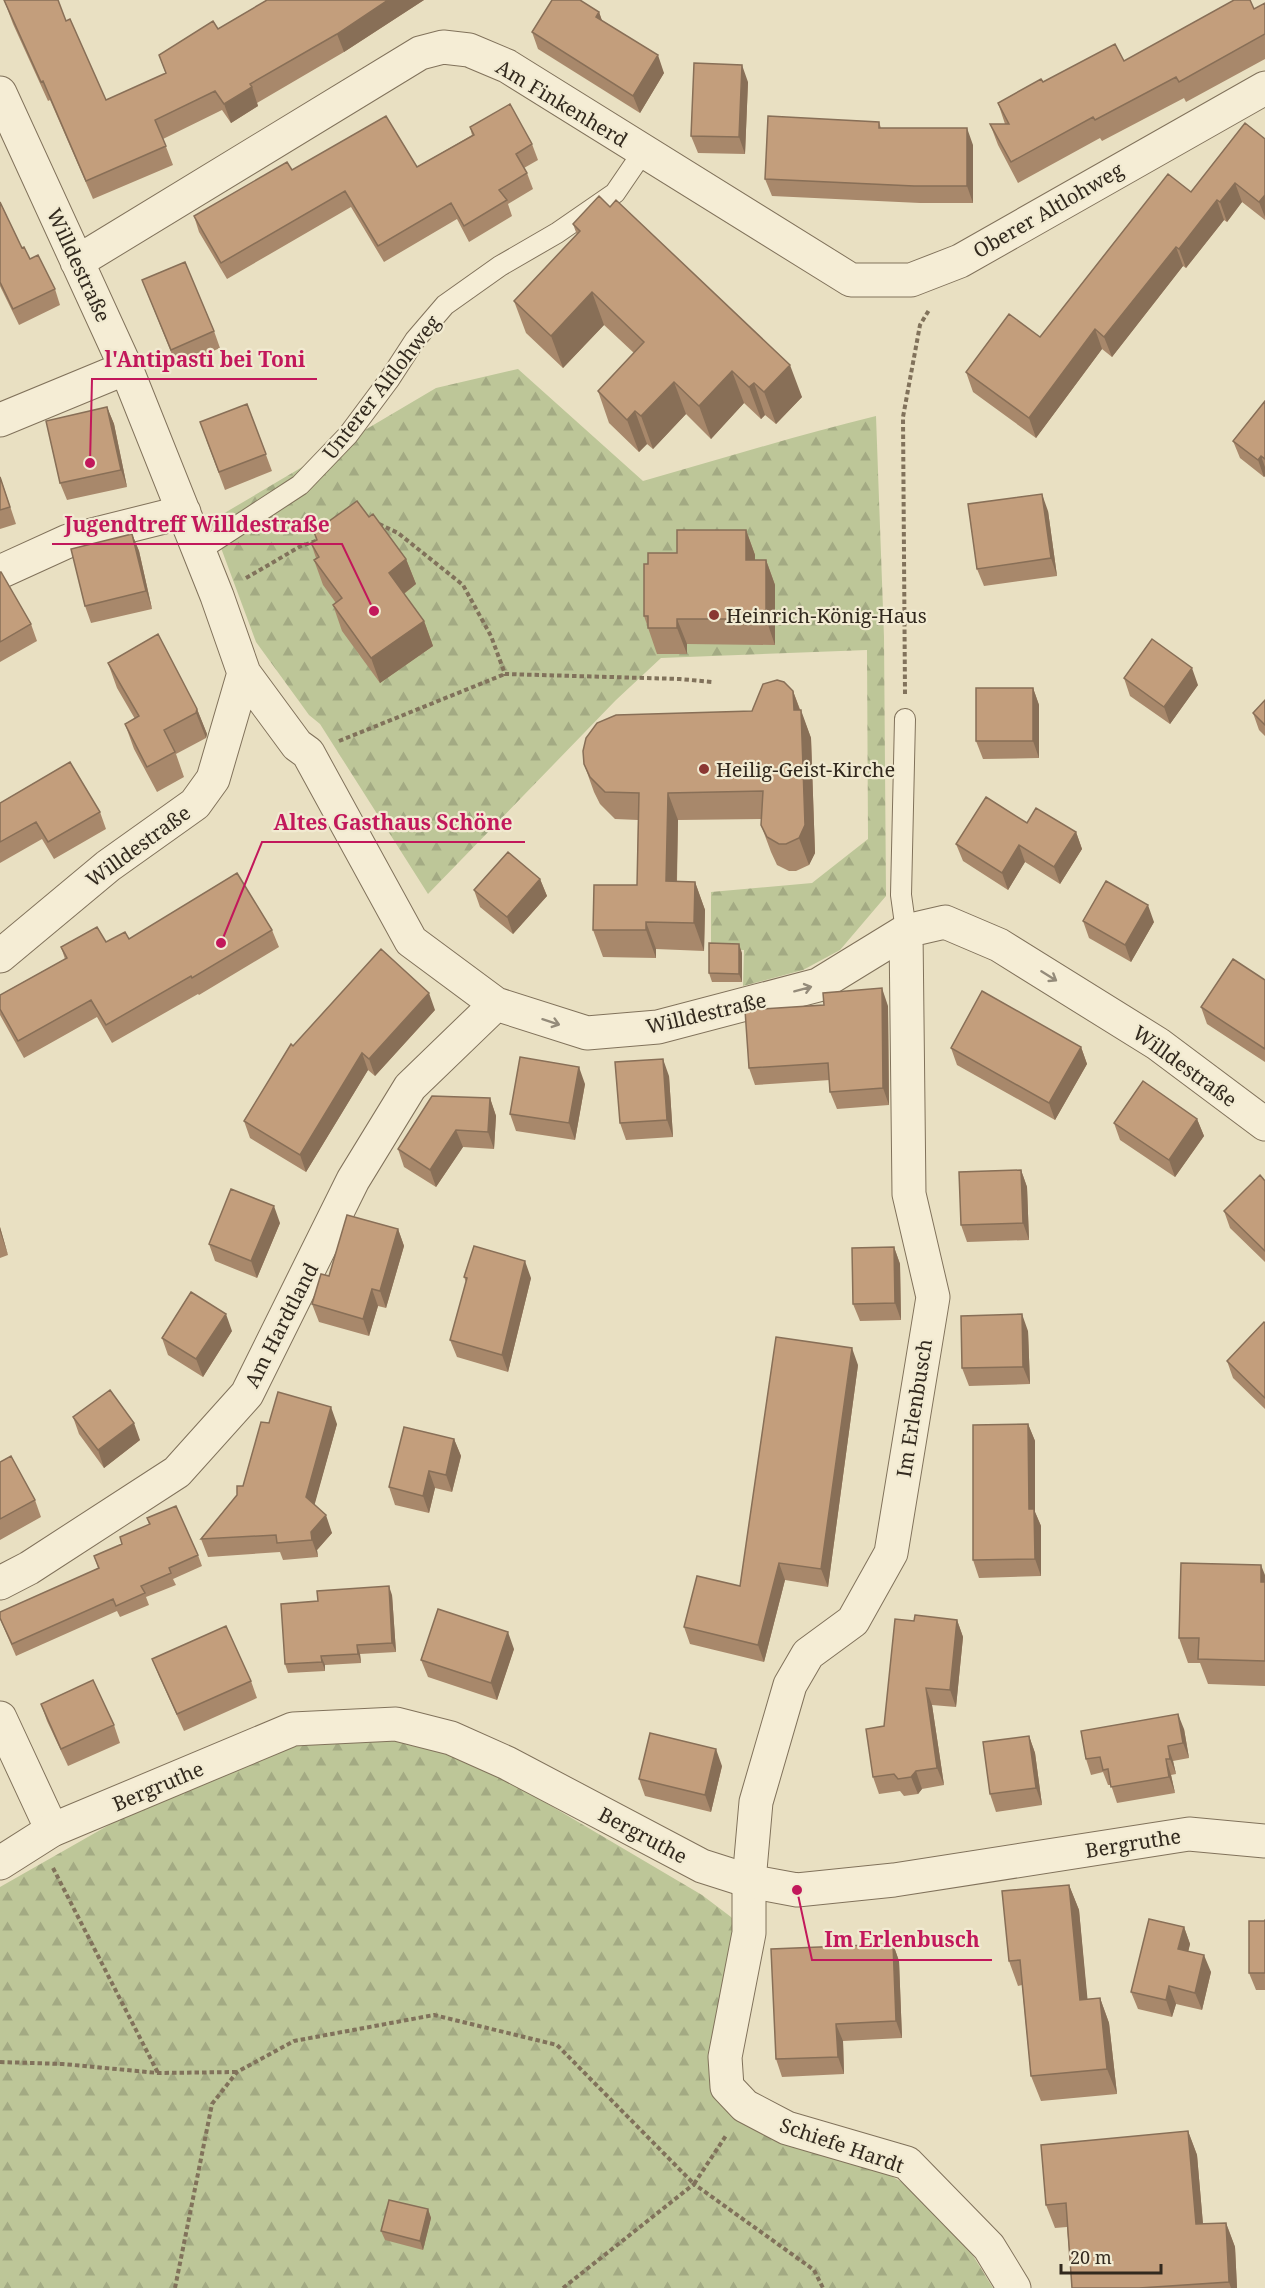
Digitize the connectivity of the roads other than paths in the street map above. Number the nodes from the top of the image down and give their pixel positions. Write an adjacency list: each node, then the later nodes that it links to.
1 (1265, 88): 4 (street, Oberer Altlohweg)
2 (0, 93): 5 (street, Willdestraße)
3 (643, 152): 4 (street, Am Finkenherd); 5 (street, Am Finkenherd); 9 (lane, Unterer Altlohweg)
4 (960, 261)
5 (77, 262): 6 (street, Willdestraße)
6 (126, 368): 7 (street); 8 (street, Willdestraße)
7 (0, 420)
8 (184, 512): 9 (street, Willdestraße); 10 (street)
9 (199, 551): 11 (street, Willdestraße)
10 (0, 572)
11 (244, 673): 14 (street, Willdestraße); 15 (street, Willdestraße)
12 (905, 719): 13 (lane)
13 (906, 931): 15 (street, Willdestraße, one-way to 13); 16 (street, Willdestraße, one-way to 16); 22 (street, Im Erlenbusch)
14 (0, 956)
15 (496, 1004): 17 (street, Am Hardtland)
16 (1265, 1125)
17 (0, 1583)
18 (0, 1718): 19 (street)
19 (45, 1834): 21 (street, Bergruthe); 22 (street, Bergruthe)
20 (1265, 1840): 22 (street, Bergruthe)
21 (0, 1863)
22 (749, 1881): 23 (street, Schiefe Hardt)
23 (1014, 2288)

